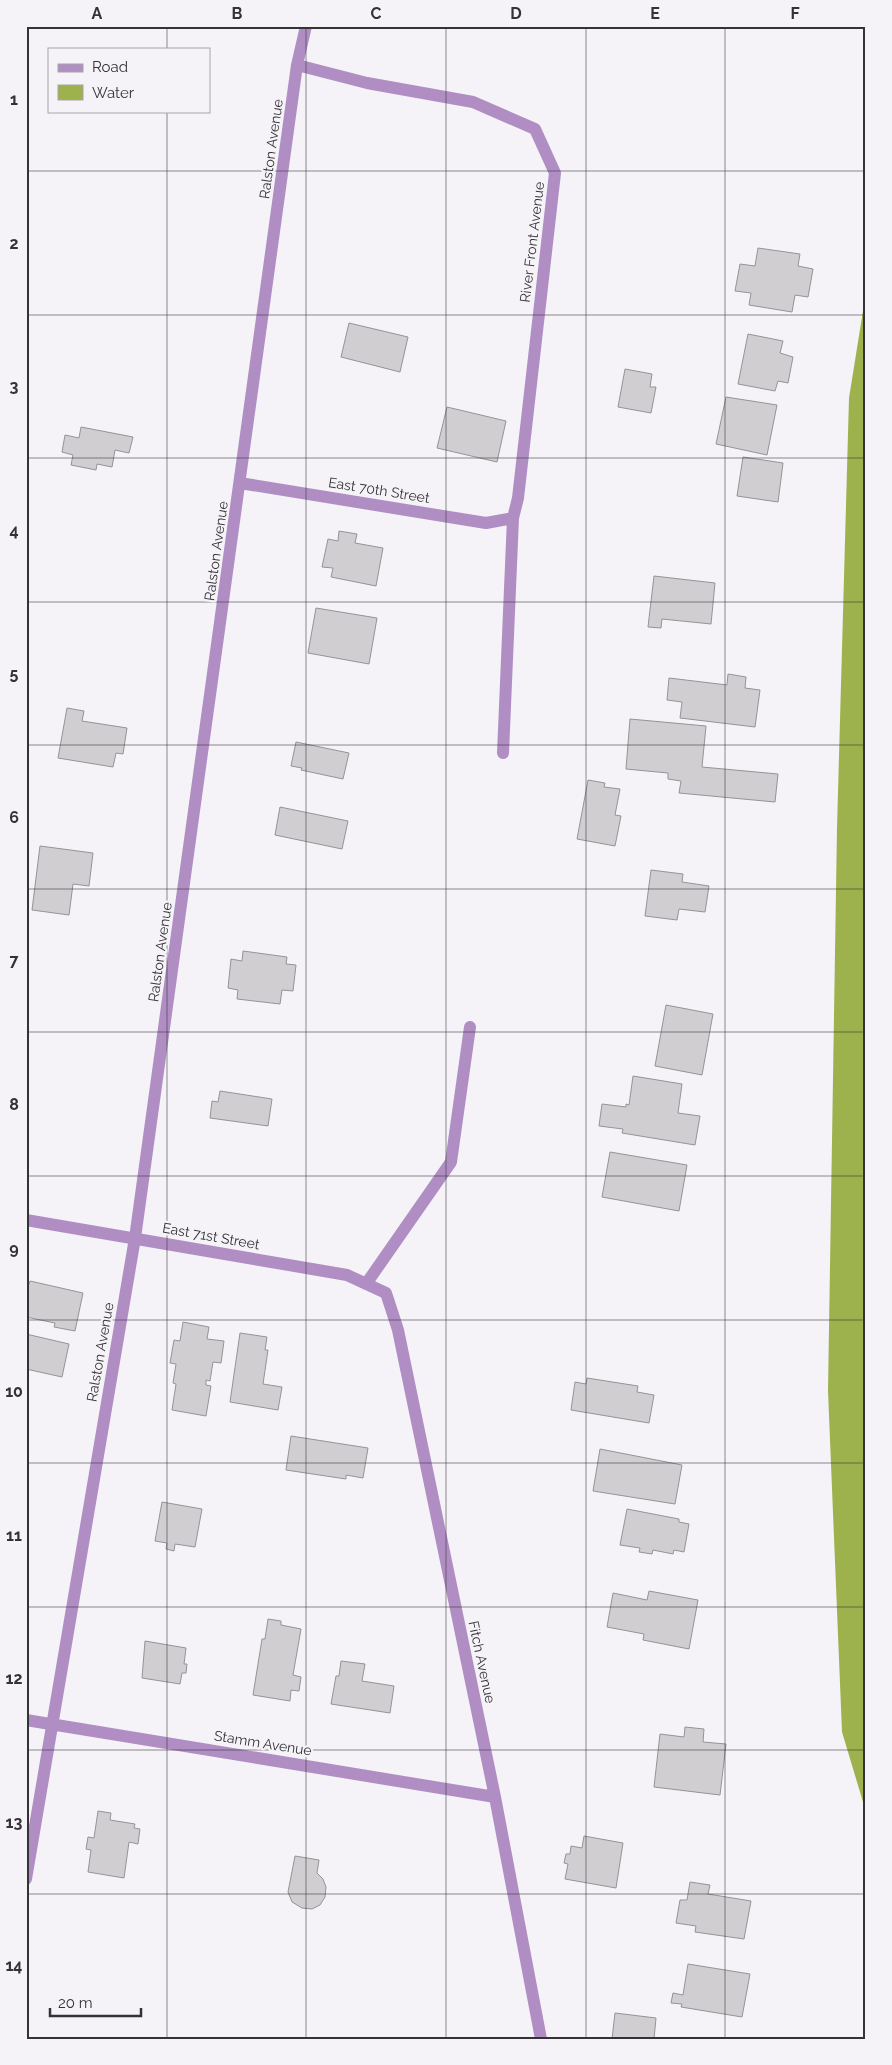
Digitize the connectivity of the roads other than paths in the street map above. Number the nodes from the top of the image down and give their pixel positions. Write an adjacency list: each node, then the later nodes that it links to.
1 (306, 26): 2 (street, Ralston Avenue)
2 (297, 65): 3 (street, Ralston Avenue); 4 (street, River Front Avenue)
3 (240, 483): 4 (street, East 70th Street); 8 (street, Ralston Avenue)
4 (513, 518): 5 (street, River Front Avenue)
5 (503, 753)
6 (470, 1027): 9 (street)
7 (26, 1220): 8 (street, East 71st Street)
8 (135, 1238): 9 (street, East 71st Street); 12 (street, Ralston Avenue)
9 (366, 1284): 10 (street, East 71st Street)
10 (386, 1293): 13 (street, Fitch Avenue)
11 (26, 1720): 12 (street, Stamm Avenue)
12 (53, 1724): 13 (street, Stamm Avenue); 14 (street, Ralston Avenue)
13 (495, 1796): 15 (street, Fitch Avenue)
14 (26, 1879)
15 (541, 2039)

